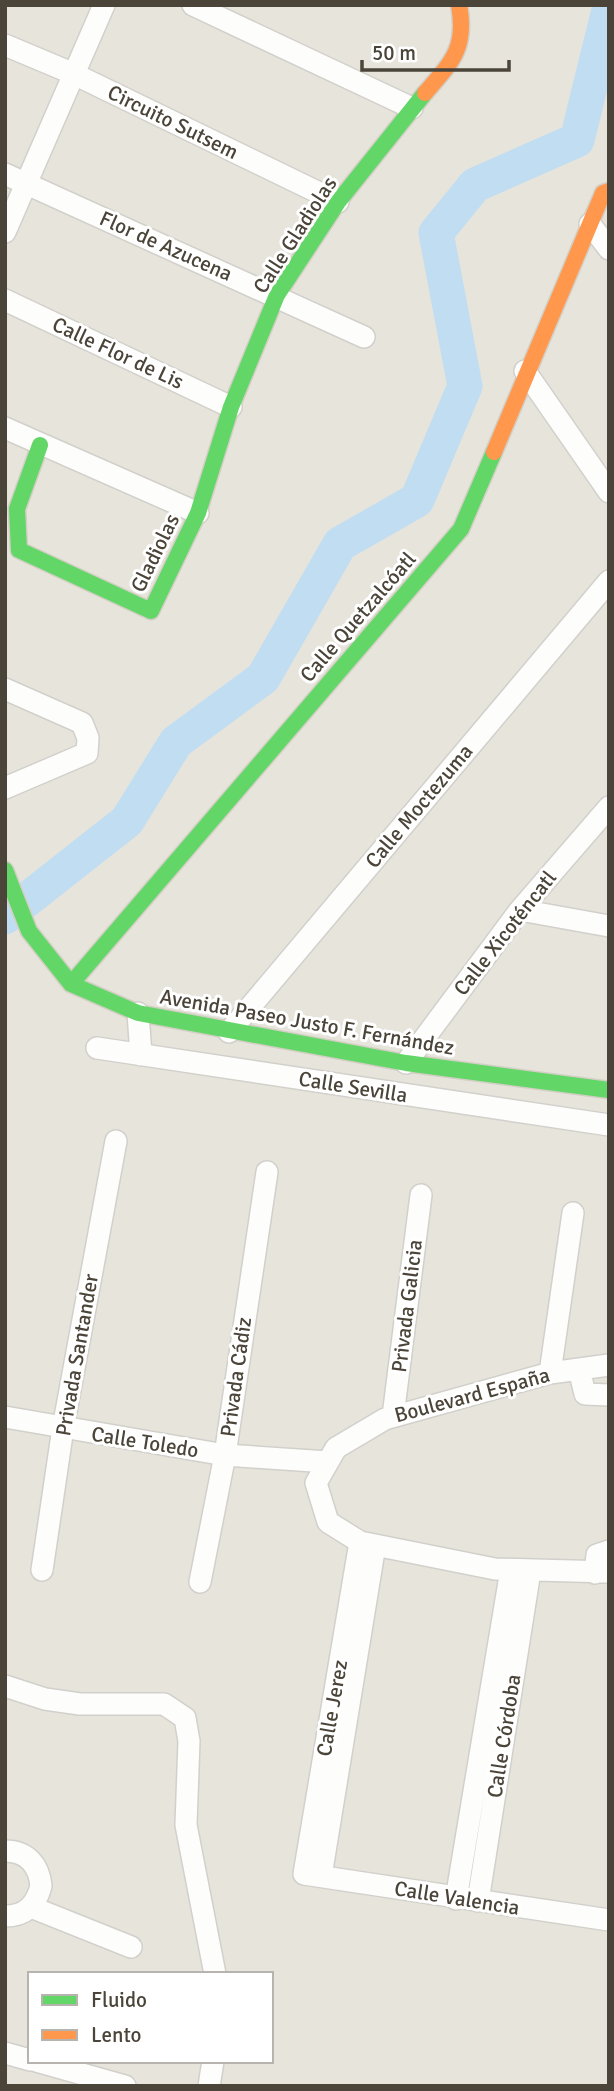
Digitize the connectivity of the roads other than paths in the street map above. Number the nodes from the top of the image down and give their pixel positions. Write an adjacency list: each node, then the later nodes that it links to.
1 (104, 5): 5 (street)
2 (193, 5): 6 (street)
3 (459, 5): 6 (street, Calle Gladiolas)
4 (5, 45): 5 (street, Circuito Sutsem)
5 (74, 74): 7 (street); 9 (street, Circuito Sutsem)
6 (412, 108): 9 (street, Calle Gladiolas)
7 (15, 178): 11 (street); 13 (street, Flor de Azucena)
8 (609, 191): 10 (street, Calle Quetzalcóatl)
9 (338, 202): 13 (street, Calle Gladiolas)
10 (590, 224): 12 (street); 16 (street, Calle Quetzalcóatl)
11 (5, 232)
12 (609, 249)
13 (277, 295): 15 (street, Flor de Azucena); 17 (street, Calle Gladiolas)
14 (5, 300): 17 (street, Calle Flor de Lis)
15 (363, 337)
16 (525, 371): 20 (street); 29 (street, Calle Quetzalcóatl)
17 (231, 407): 21 (street, Calle Gladiolas)
18 (5, 428): 19 (street)
19 (40, 445): 21 (street); 21 (street, Gladiolas)
20 (609, 492)
21 (198, 513)
22 (609, 581): 31 (street, Calle Moctezuma)
23 (5, 689): 24 (street)
24 (5, 788)
25 (609, 807): 27 (street, Calle Xicoténcatl)
26 (5, 870): 29 (street, Avenida Paseo Justo F. Fernández)
27 (520, 910): 28 (street); 34 (street, Calle Xicoténcatl)
28 (609, 926)
29 (71, 984): 30 (street, Avenida Paseo Justo F. Fernández)
30 (138, 1013): 31 (street, Avenida Paseo Justo F. Fernández); 33 (street)
31 (229, 1032): 34 (street, Avenida Paseo Justo F. Fernández)
32 (97, 1048): 33 (street, Calle Sevilla)
33 (141, 1055): 36 (street, Calle Sevilla)
34 (406, 1063): 35 (street, Avenida Paseo Justo F. Fernández)
35 (609, 1090)
36 (609, 1125)
37 (116, 1141): 47 (street, Privada Santander)
38 (267, 1172): 48 (street, Privada Cádiz)
39 (421, 1195): 45 (street, Privada Galicia)
40 (573, 1213): 43 (street)
41 (609, 1365): 42 (street, Boulevard España)
42 (579, 1369): 43 (street, Boulevard España); 44 (street)
43 (550, 1373): 45 (street, Boulevard España)
44 (609, 1395)
45 (393, 1416): 49 (street, Boulevard España)
46 (5, 1417): 47 (street, Calle Toledo)
47 (63, 1428): 48 (street, Calle Toledo); 52 (street, Privada Santander)
48 (225, 1455): 49 (street, Calle Toledo); 55 (street, Privada Cádiz)
49 (328, 1462): 50 (street)
50 (367, 1543): 53 (street); 58 (street, Calle Jerez)
51 (609, 1551): 54 (street)
52 (41, 1570)
53 (520, 1570): 54 (street); 59 (street, Calle Córdoba)
54 (602, 1572)
55 (200, 1582)
56 (5, 1686): 65 (street)
57 (5, 1851): 60 (street)
58 (314, 1868): 59 (street, Calle Valencia)
59 (468, 1893): 61 (street, Calle Valencia); 63 (street, Calle Valencia)
60 (31, 1907): 62 (street); 64 (street)
61 (609, 1907)
62 (6, 1920)
63 (609, 1920)
64 (131, 1947)
65 (215, 1972)
66 (5, 2053): 67 (street)
67 (28, 2059)
68 (43, 2063): 70 (street)
69 (213, 2063): 71 (street)
70 (125, 2086)
71 (209, 2086)

